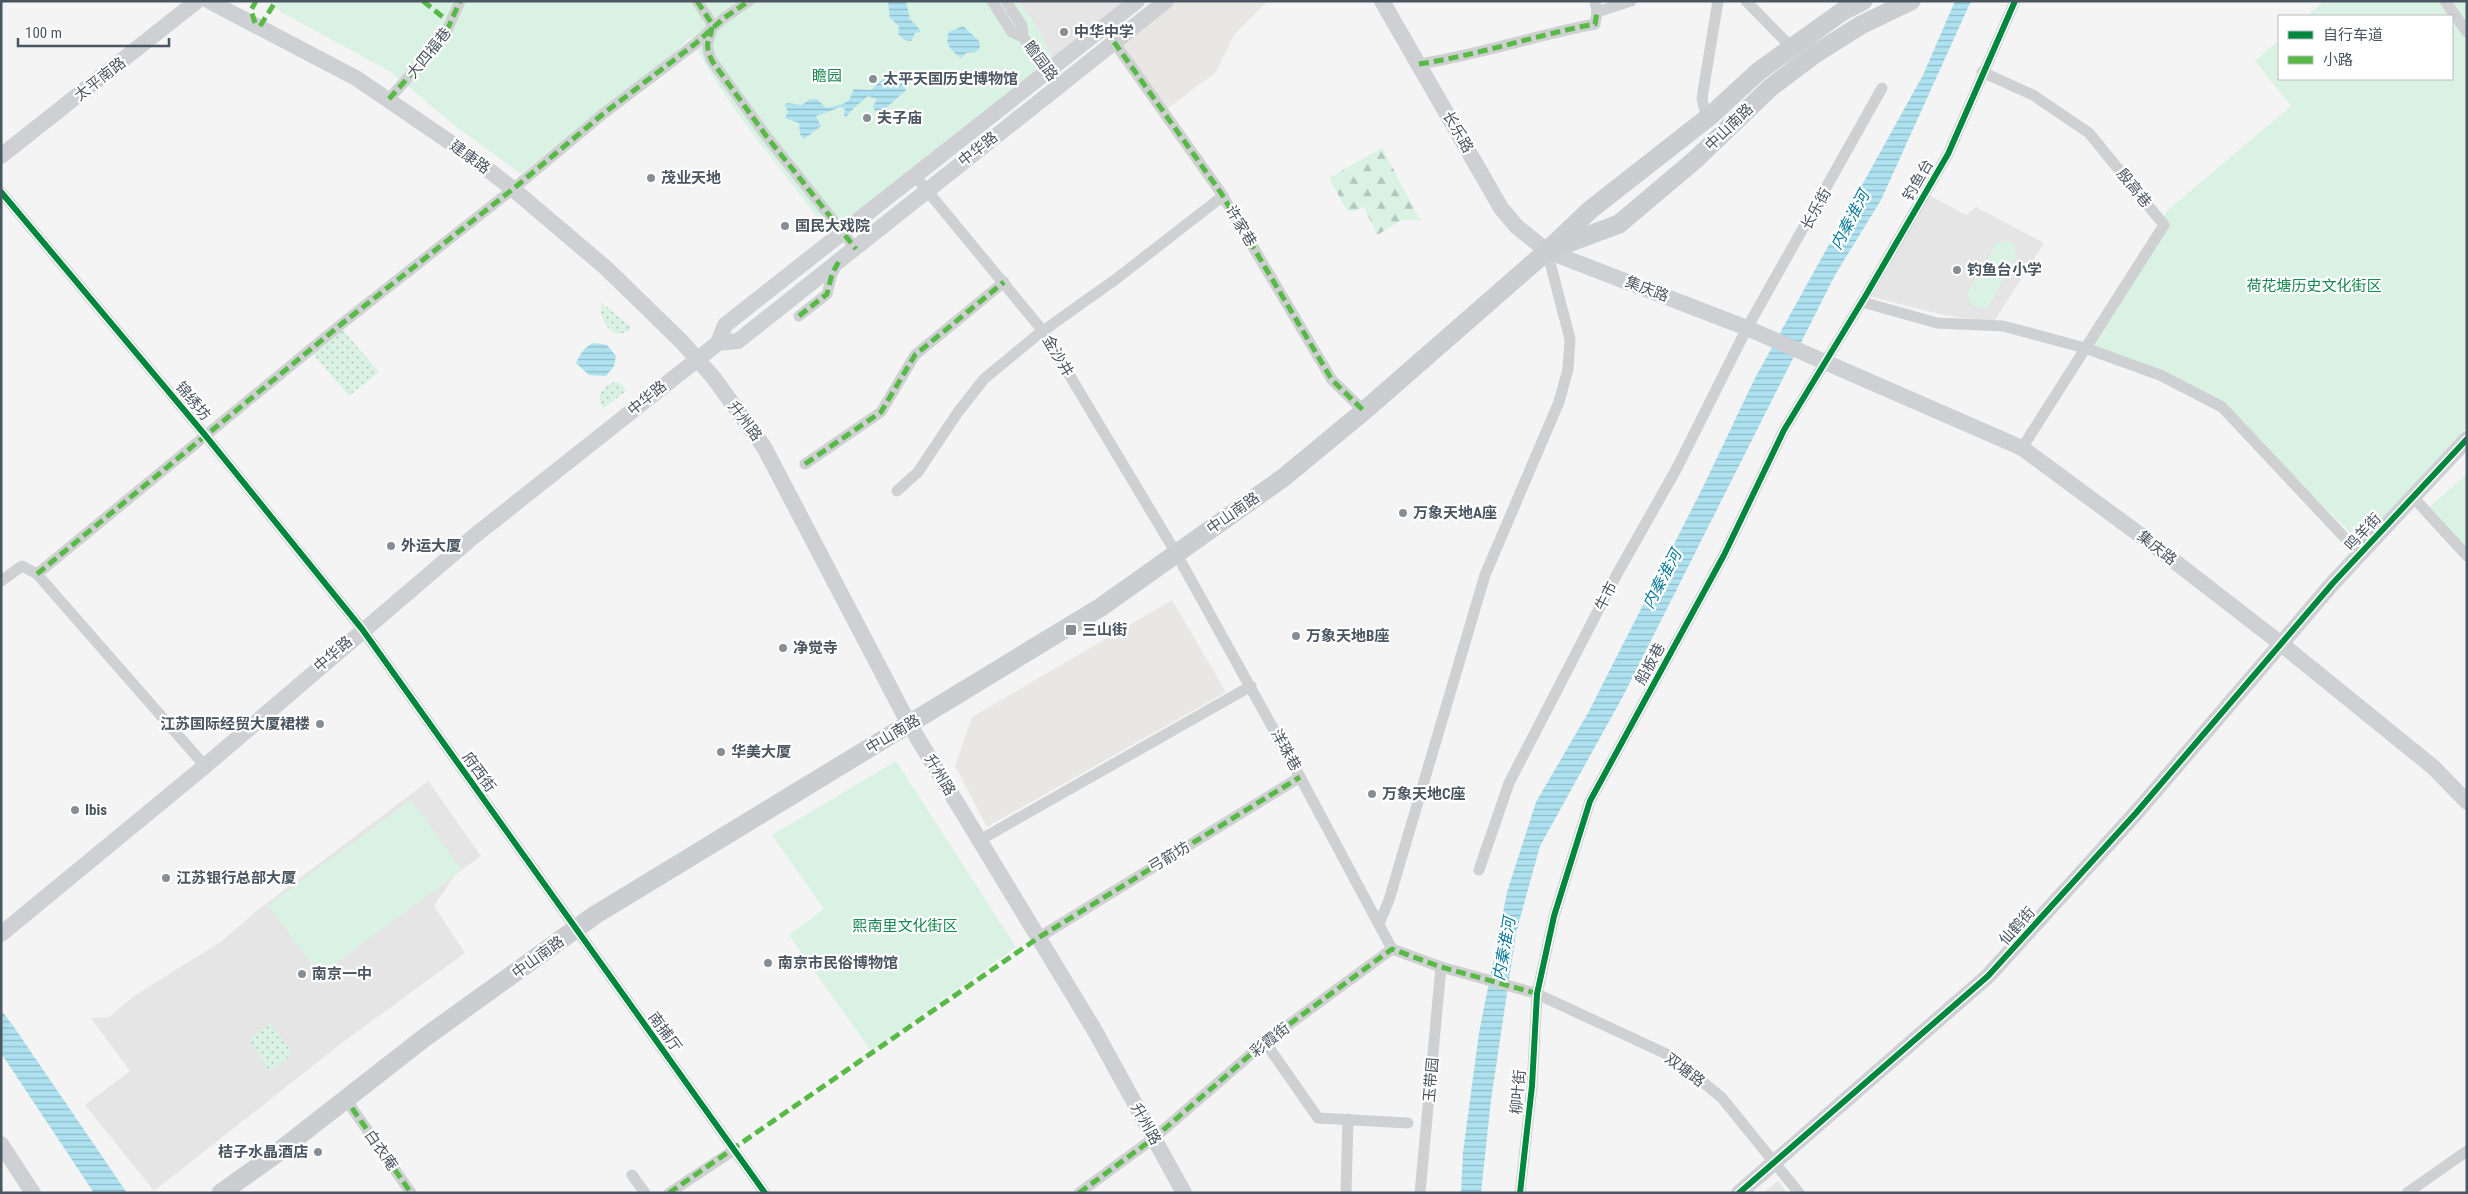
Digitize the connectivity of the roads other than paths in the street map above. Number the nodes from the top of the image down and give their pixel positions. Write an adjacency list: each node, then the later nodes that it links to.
1 (197, 1): 30 (main road, 太平南路)
2 (209, 1): 28 (main road, 建康路)
3 (460, 1): 28 (street, 大四福巷)
4 (697, 1): 19 (street)
5 (749, 1): 19 (street)
6 (992, 1): 21 (street, 瞻园路)
7 (1006, 1): 21 (street, 瞻园路)
8 (1137, 1): 31 (main road, 中华路)
9 (1166, 1): 22 (main road, 中华路)
10 (1382, 1): 24 (main road, 长乐路)
11 (1630, 1): 18 (street)
12 (1718, 1): 29 (street)
13 (1746, 1): 23 (street)
14 (1863, 1): 23 (main road, 中山南路)
15 (1911, 1): 37 (main road, 中山南路)
16 (2015, 1): 25 (street, 钓鱼台)
17 (2445, 1): 20 (street)
18 (1596, 6): 24 (street)
19 (712, 29): 32 (street); 36 (street)
20 (2467, 32)
21 (1023, 37): 26 (street, 瞻园路)
22 (1114, 42): 26 (main road, 中华路); 35 (street, 许家巷)
23 (1791, 47): 29 (main road, 中山南路)
24 (1419, 64): 37 (main road, 长乐路)
25 (1982, 72): 40 (street, 钓鱼台); 45 (street, 殷高巷)
26 (1059, 85): 33 (main road, 中华路)
27 (1882, 88): 42 (street, 长乐街)
28 (389, 99): 32 (main road, 建康路)
29 (1710, 116): 37 (main road, 中山南路)
30 (1, 156)
31 (915, 176): 33 (street, 金沙井); 44 (main road, 中华路)
32 (513, 189): 46 (main road, 建康路); 49 (street)
33 (927, 191): 36 (main road, 中华路); 39 (street, 金沙井)
34 (1, 192): 49 (street, 锦绣坊)
35 (1223, 196): 43 (street); 48 (street, 许家巷)
36 (856, 248): 38 (main road, 中华路)
37 (1547, 251): 42 (main road, 集庆路); 48 (main road, 中山南路); 69 (street)
38 (839, 261): 41 (street); 44 (main road, 中华路)
39 (1004, 282): 43 (street, 金沙井); 52 (street)
40 (1862, 302): 45 (street); 47 (street, 钓鱼台)
41 (799, 316)
42 (1747, 328): 47 (main road, 集庆路); 68 (street, 牛市)
43 (1043, 331): 53 (street); 55 (street, 金沙井)
44 (718, 343): 46 (main road, 中华路)
45 (2085, 348): 51 (street, 殷高巷); 56 (street)
46 (697, 359): 60 (main road, 中华路); 63 (main road, 升州路)
47 (1825, 362): 51 (main road, 集庆路); 75 (street, 船板巷)
48 (1364, 411): 55 (main road, 中山南路)
49 (205, 435): 58 (street); 60 (street, 锦绣坊)
50 (2467, 439): 54 (main road, 鸣羊街)
51 (2022, 448): 61 (main road, 集庆路)
52 (805, 464)
53 (898, 491)
54 (2413, 497): 56 (main road, 鸣羊街); 57 (street)
55 (1176, 553): 62 (street, 洋珠巷); 63 (main road, 中山南路)
56 (2360, 554): 61 (main road, 鸣羊街)
57 (2467, 556)
58 (37, 574): 59 (street); 64 (street)
59 (1, 581)
60 (362, 629): 64 (main road, 中华路); 70 (street, 府西街)
61 (2280, 643): 66 (main road, 集庆路); 84 (main road, 仙鹤街)
62 (1251, 686): 65 (street, 洋珠巷); 67 (street)
63 (909, 724): 67 (main road, 升州路); 70 (main road, 中山南路)
64 (205, 766): 71 (main road, 中华路)
65 (1300, 777): 69 (street, 洋珠巷); 72 (street, 弓箭坊)
66 (2467, 802)
67 (980, 840): 72 (main road, 升州路)
68 (1479, 870)
69 (1379, 924): 73 (street, 洋珠巷)
70 (576, 929): 82 (street, 南捕厅); 87 (main road, 中山南路)
71 (1, 934)
72 (1038, 938): 80 (main road, 升州路)
73 (1392, 950): 74 (street); 76 (street, 彩霞街)
74 (1441, 967): 75 (street, 双塘路); 95 (street, 玉带园)
75 (1536, 994): 84 (street, 双塘路); 96 (street, 柳叶街)
76 (1265, 1042): 78 (street); 80 (street, 彩霞街)
77 (352, 1108): 88 (street, 白衣庵)
78 (1348, 1119): 79 (street); 94 (street)
79 (1408, 1123)
80 (1154, 1138): 92 (street, 彩霞街); 93 (main road, 升州路)
81 (1, 1144): 86 (main road)
82 (734, 1150): 90 (street); 91 (street, 南捕厅)
83 (2467, 1151): 99 (street)
84 (1775, 1162): 97 (main road, 仙鹤街); 98 (street, 双塘路)
85 (632, 1175): 89 (street)
86 (33, 1193)
87 (221, 1193)
88 (411, 1193)
89 (645, 1193)
90 (669, 1193)
91 (765, 1193)
92 (1079, 1193)
93 (1184, 1193)
94 (1346, 1193)
95 (1420, 1193)
96 (1520, 1193)
97 (1739, 1193)
98 (1800, 1193)
99 (2407, 1193)

